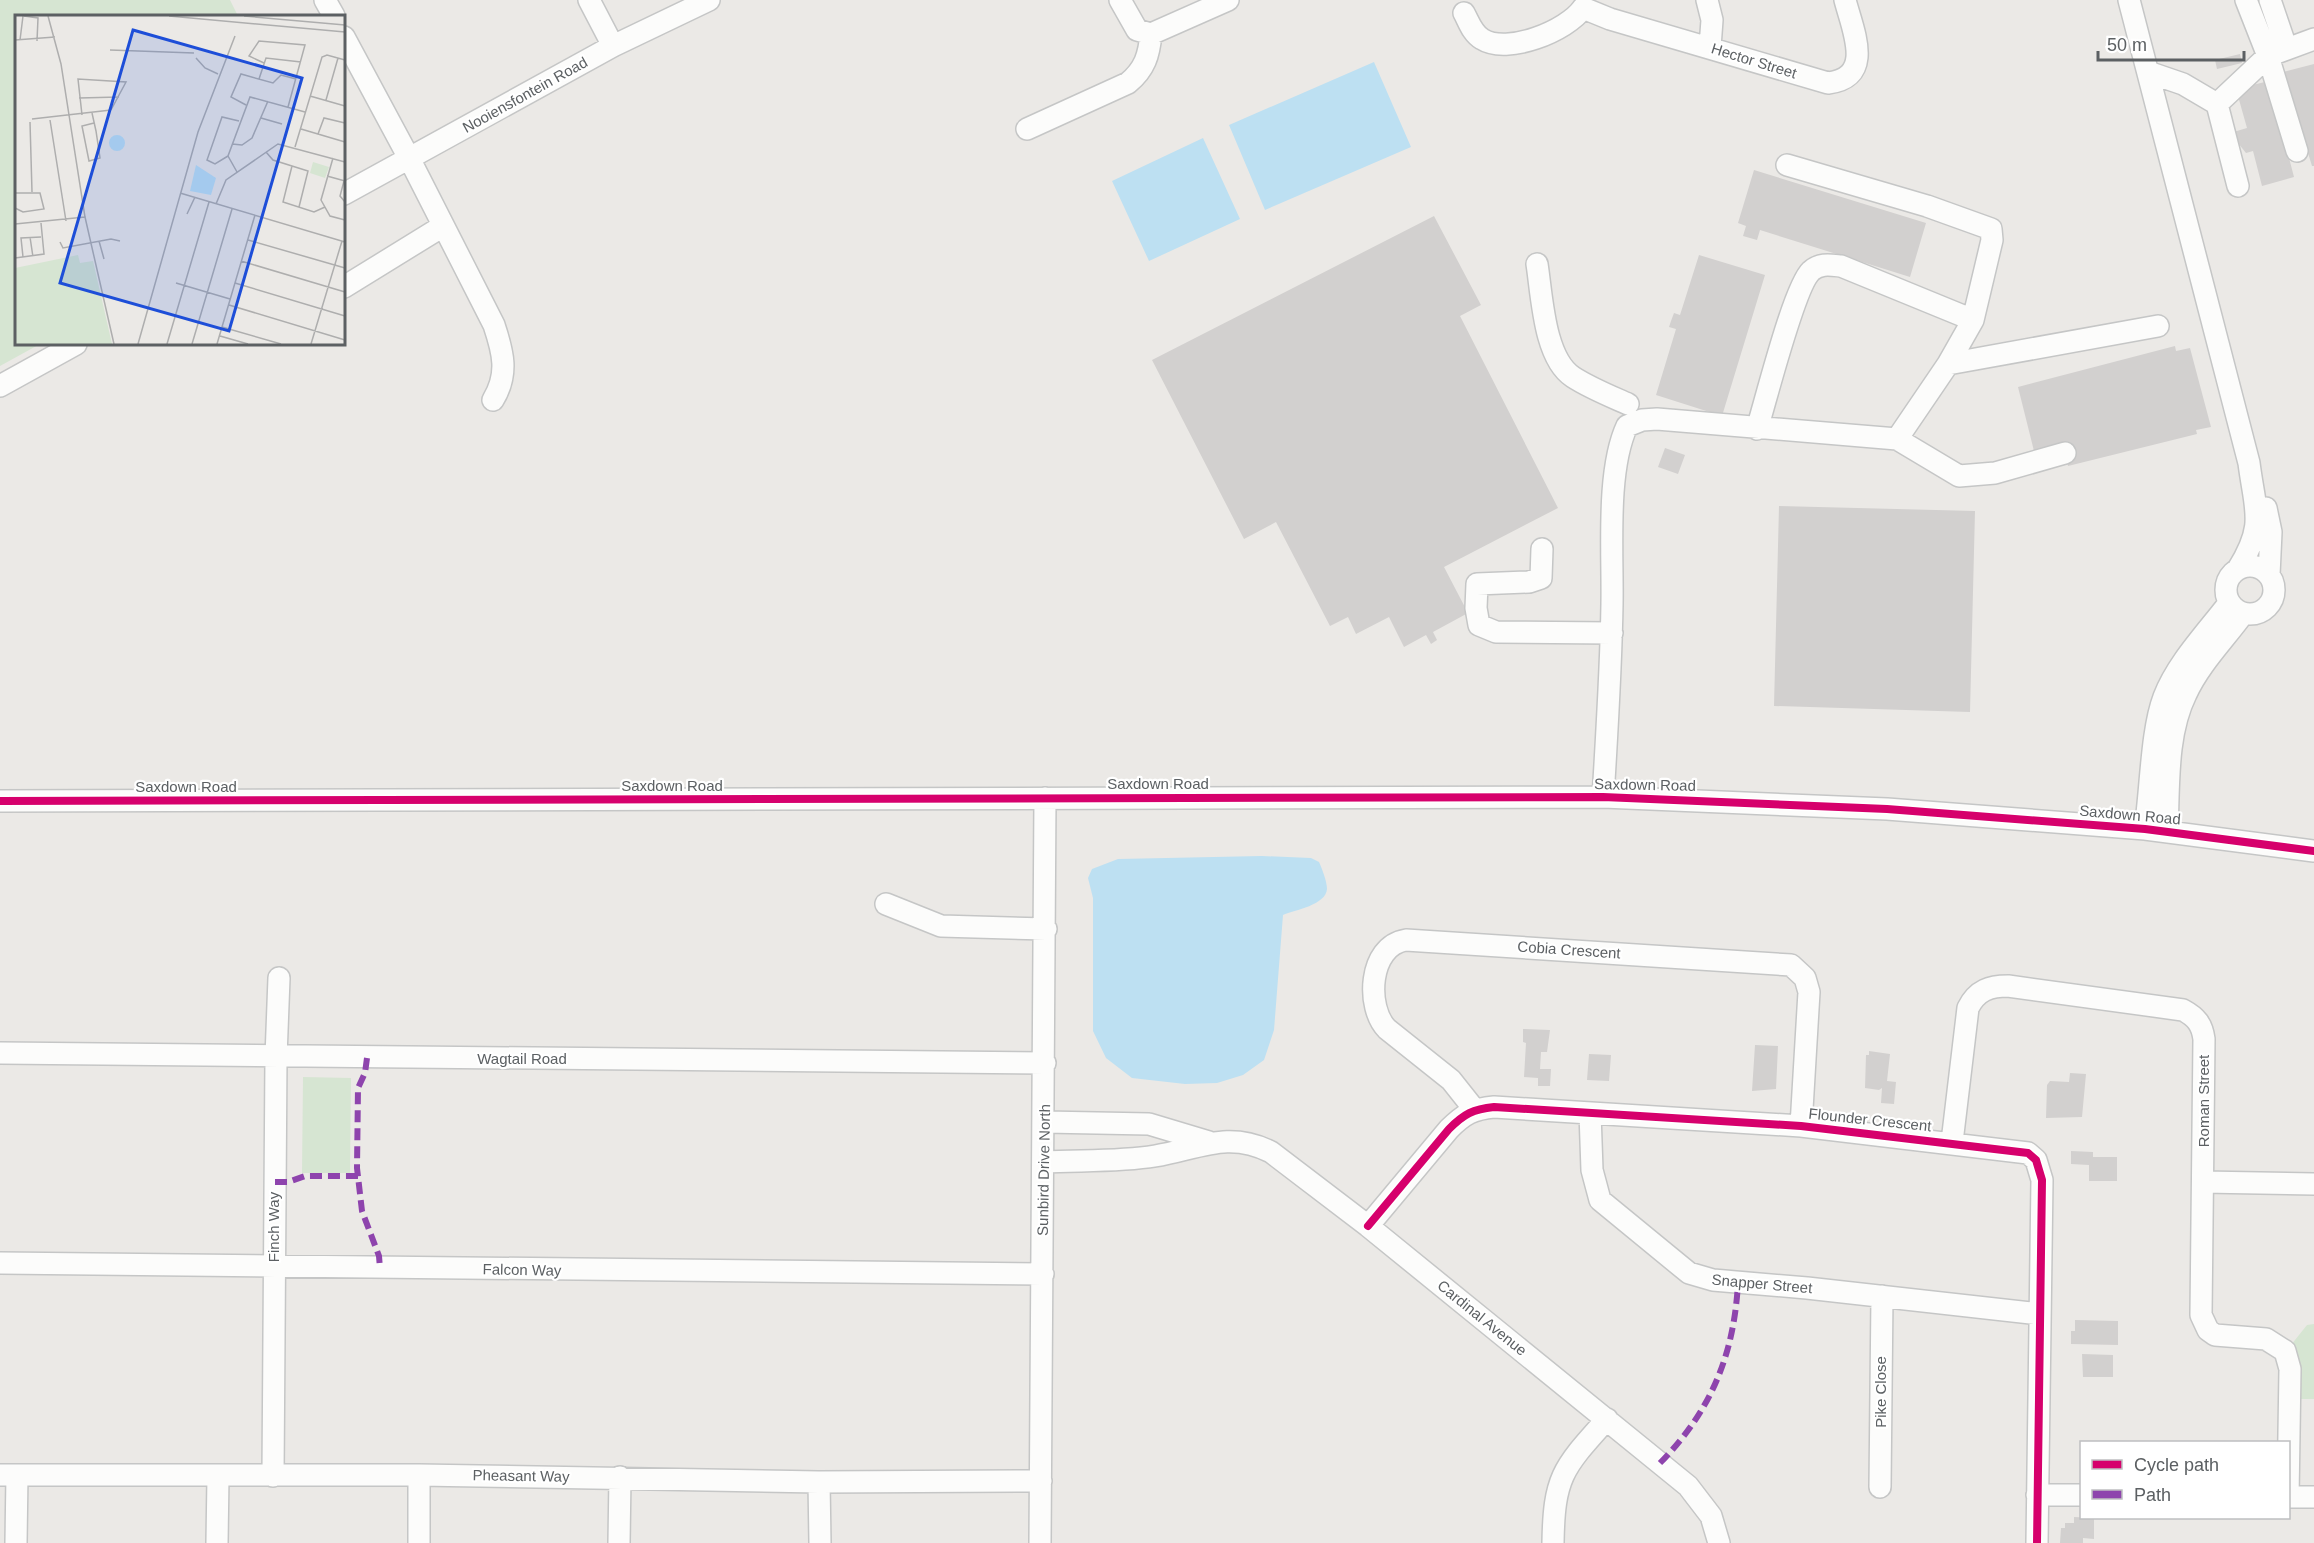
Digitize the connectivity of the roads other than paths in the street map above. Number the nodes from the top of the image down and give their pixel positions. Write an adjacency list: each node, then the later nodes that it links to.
1 (326, 0): 13 (street)
2 (590, 0): 17 (street)
3 (709, 0): 17 (street, Nooiensfontein Road)
4 (1120, 0): 14 (street)
5 (1228, 0): 14 (street)
6 (1707, 0): 18 (street)
7 (1845, 0): 18 (street, Hector Street)
8 (2129, 0): 20 (street)
9 (2246, 0): 19 (street)
10 (2270, 0): 19 (street)
11 (1580, 4): 12 (street); 18 (street, Hector Street)
12 (1464, 13)
13 (334, 15)
14 (1151, 34): 22 (street)
15 (345, 39): 24 (street)
16 (2314, 39): 19 (street)
17 (613, 46): 24 (street, Nooiensfontein Road)
18 (1710, 47)
19 (2277, 52): 21 (street); 23 (street)
20 (2148, 72): 21 (street); 41 (street)
21 (2217, 104): 26 (street)
22 (1027, 129)
23 (2296, 151)
24 (410, 158): 27 (street, Nooiensfontein Road); 28 (street)
25 (1786, 165): 31 (street)
26 (2238, 186)
27 (345, 193)
28 (443, 226): 30 (street); 36 (street)
29 (1537, 264): 37 (street)
30 (345, 286)
31 (1973, 320): 34 (street); 38 (street)
32 (2158, 326): 34 (street)
33 (74, 345): 35 (street)
34 (1948, 364): 39 (street)
35 (0, 386)
36 (494, 400)
37 (1628, 404)
38 (1757, 429): 39 (street); 46 (street)
39 (1897, 439): 40 (street)
40 (2065, 453)
41 (2249, 463): 43 (street); 44 (street)
42 (1542, 549): 46 (street)
43 (2238, 569): 44 (street); 45 (street)
44 (2269, 574): 45 (street)
45 (2236, 608): 50 (street); 51 (street)
46 (1612, 633): 47 (street)
47 (1603, 797): 48 (street, Saxdown Road); 50 (street, Saxdown Road)
48 (1046, 798): 49 (street, Saxdown Road); 54 (street, Sunbird Drive North)
49 (0, 801)
50 (2145, 829): 51 (street, Saxdown Road)
51 (2167, 831): 52 (street, Saxdown Road)
52 (2314, 851)
53 (886, 904): 54 (street)
54 (1046, 929): 58 (street, Sunbird Drive North)
55 (279, 978): 57 (street, Finch Way)
56 (0, 1053): 57 (street, Wagtail Road)
57 (276, 1057): 58 (street, Wagtail Road); 70 (street, Finch Way)
58 (1045, 1064): 61 (street, Sunbird Drive North)
59 (1474, 1109): 60 (street, Flounder Crescent); 62 (street, Cobia Crescent); 68 (street)
60 (1590, 1113): 62 (street, Flounder Crescent); 72 (street, Snapper Street)
61 (1045, 1122): 63 (street, Cardinal Avenue); 65 (street, Sunbird Drive North)
62 (1801, 1126): 64 (street, Flounder Crescent)
63 (1210, 1142): 65 (street, Cardinal Avenue); 68 (street, Cardinal Avenue)
64 (1952, 1142): 66 (street, Roman Street); 73 (street, Flounder Crescent)
65 (1044, 1162): 71 (street, Sunbird Drive North)
66 (2203, 1182): 67 (street); 75 (street, Roman Street)
67 (2314, 1184)
68 (1368, 1226): 74 (street, Cardinal Avenue)
69 (0, 1263): 70 (street, Falcon Way)
70 (274, 1267): 71 (street, Falcon Way); 78 (street, Finch Way)
71 (1043, 1274): 81 (street, Sunbird Drive North)
72 (1882, 1296): 73 (street, Snapper Street); 83 (street, Pike Close)
73 (2039, 1314): 84 (street, Flounder Crescent)
74 (1606, 1419): 94 (street); 95 (street, Cardinal Avenue)
75 (2289, 1441)
76 (8, 1475): 79 (street, Pheasant Way); 88 (street)
77 (419, 1475): 78 (street, Pheasant Way); 80 (street, Pheasant Way); 90 (street)
78 (273, 1476): 79 (street, Pheasant Way)
79 (218, 1477): 89 (street)
80 (620, 1477): 82 (street, Pheasant Way); 91 (street)
81 (1041, 1481): 82 (street, Pheasant Way); 93 (street, Sunbird Drive North)
82 (819, 1482): 92 (street)
83 (1880, 1487)
84 (2037, 1495): 85 (street); 96 (street, Flounder Crescent)
85 (2080, 1495)
86 (2290, 1497): 87 (street)
87 (2314, 1497)
88 (16, 1543)
89 (217, 1543)
90 (419, 1543)
91 (619, 1543)
92 (820, 1543)
93 (1040, 1543)
94 (1553, 1543)
95 (1719, 1543)
96 (2037, 1543)

